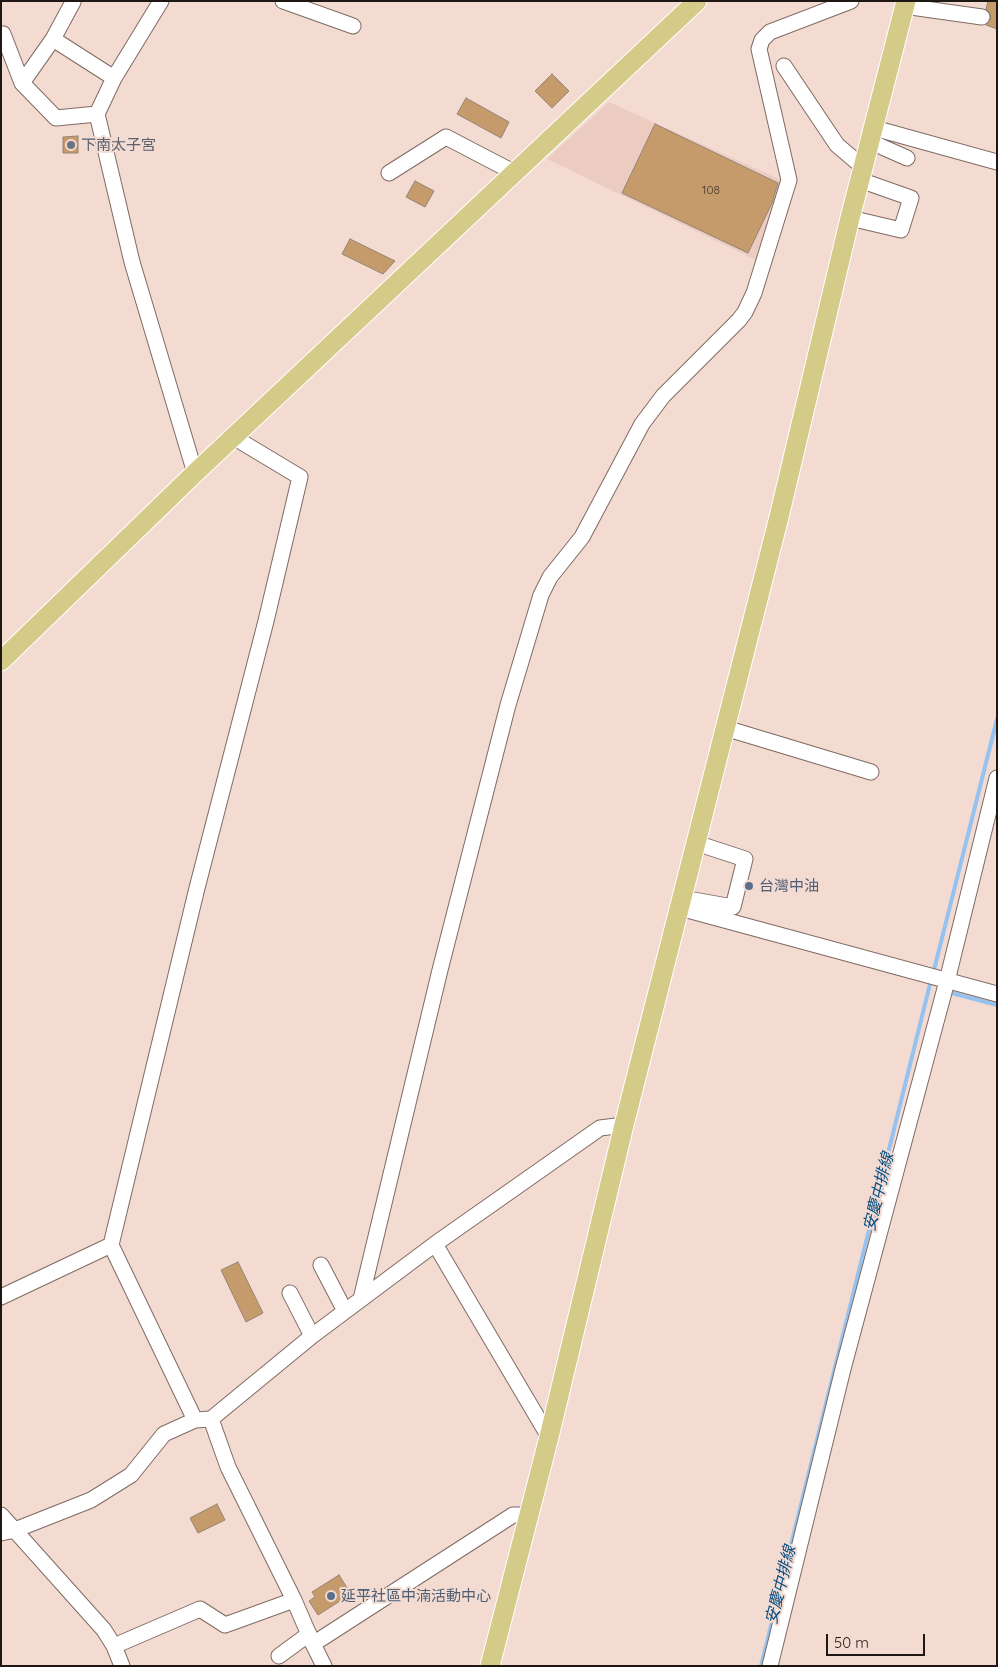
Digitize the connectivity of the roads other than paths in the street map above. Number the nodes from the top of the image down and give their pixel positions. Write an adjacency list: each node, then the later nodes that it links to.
1 (161, 1): 12 (street)
2 (283, 1): 8 (street)
3 (697, 1): 19 (main road)
4 (851, 1): 38 (street)
5 (73, 2): 10 (street)
6 (905, 3): 7 (street); 15 (main road)
7 (982, 17)
8 (353, 26)
9 (2, 33): 13 (street)
10 (53, 39): 12 (street); 13 (street)
11 (784, 66): 20 (street)
12 (114, 78): 14 (street)
13 (22, 83): 14 (street)
14 (97, 114): 23 (street)
15 (872, 135): 16 (street); 17 (street); 20 (main road)
16 (908, 158)
17 (997, 162)
18 (389, 173): 19 (street)
19 (515, 173): 22 (main road)
20 (862, 174): 21 (main road); 21 (street)
21 (850, 218): 25 (main road)
22 (235, 438): 23 (main road); 34 (street)
23 (195, 473): 24 (main road)
24 (1, 661)
25 (726, 728): 26 (street); 28 (main road)
26 (871, 772)
27 (997, 778): 30 (street)
28 (696, 843): 29 (main road); 29 (street)
29 (681, 903): 30 (street); 32 (main road)
30 (943, 980): 31 (street); 54 (street)
31 (997, 994)
32 (624, 1125): 33 (street); 43 (main road)
33 (435, 1244): 38 (street); 43 (street)
34 (111, 1245): 37 (street); 42 (street)
35 (321, 1265): 39 (street)
36 (290, 1293): 40 (street)
37 (1, 1297)
38 (361, 1300): 39 (street)
39 (345, 1311): 40 (street)
40 (312, 1336): 41 (street)
41 (211, 1419): 42 (street); 47 (street)
42 (195, 1420): 46 (street)
43 (549, 1437): 45 (main road)
44 (1, 1515): 46 (street)
45 (529, 1515): 48 (street); 53 (main road)
46 (8, 1532): 49 (street)
47 (294, 1600): 48 (street); 49 (street)
48 (311, 1639): 50 (street); 52 (street)
49 (114, 1646): 51 (street)
50 (279, 1656)
51 (122, 1666)
52 (324, 1666)
53 (490, 1666)
54 (770, 1666)

